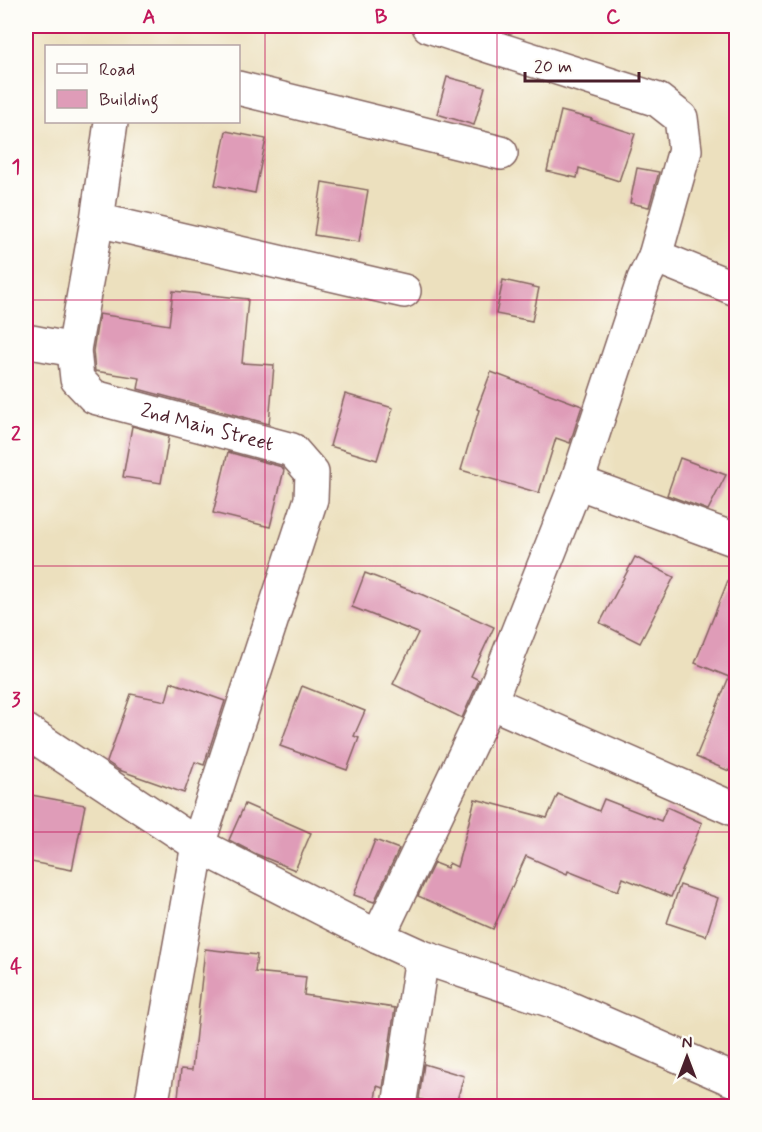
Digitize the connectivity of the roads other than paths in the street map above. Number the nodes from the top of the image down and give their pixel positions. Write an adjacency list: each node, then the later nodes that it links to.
1 (429, 26): 6 (street)
2 (240, 88): 4 (street)
3 (111, 123): 5 (street, 2nd Main Street)
4 (501, 153)
5 (97, 220): 8 (street); 10 (street, 2nd Main Street)
6 (655, 256): 7 (street); 11 (street)
7 (736, 289)
8 (404, 291)
9 (26, 342): 10 (street)
10 (74, 350): 16 (street, 2nd Main Street)
11 (577, 482): 12 (street); 13 (street)
12 (736, 540)
13 (490, 702): 15 (street); 17 (street)
14 (26, 731): 16 (street)
15 (736, 810)
16 (198, 845): 17 (street); 20 (street, 2nd Main Street)
17 (378, 937): 18 (street)
18 (422, 957): 19 (street); 21 (street)
19 (736, 1080)
20 (151, 1107)
21 (399, 1107)

